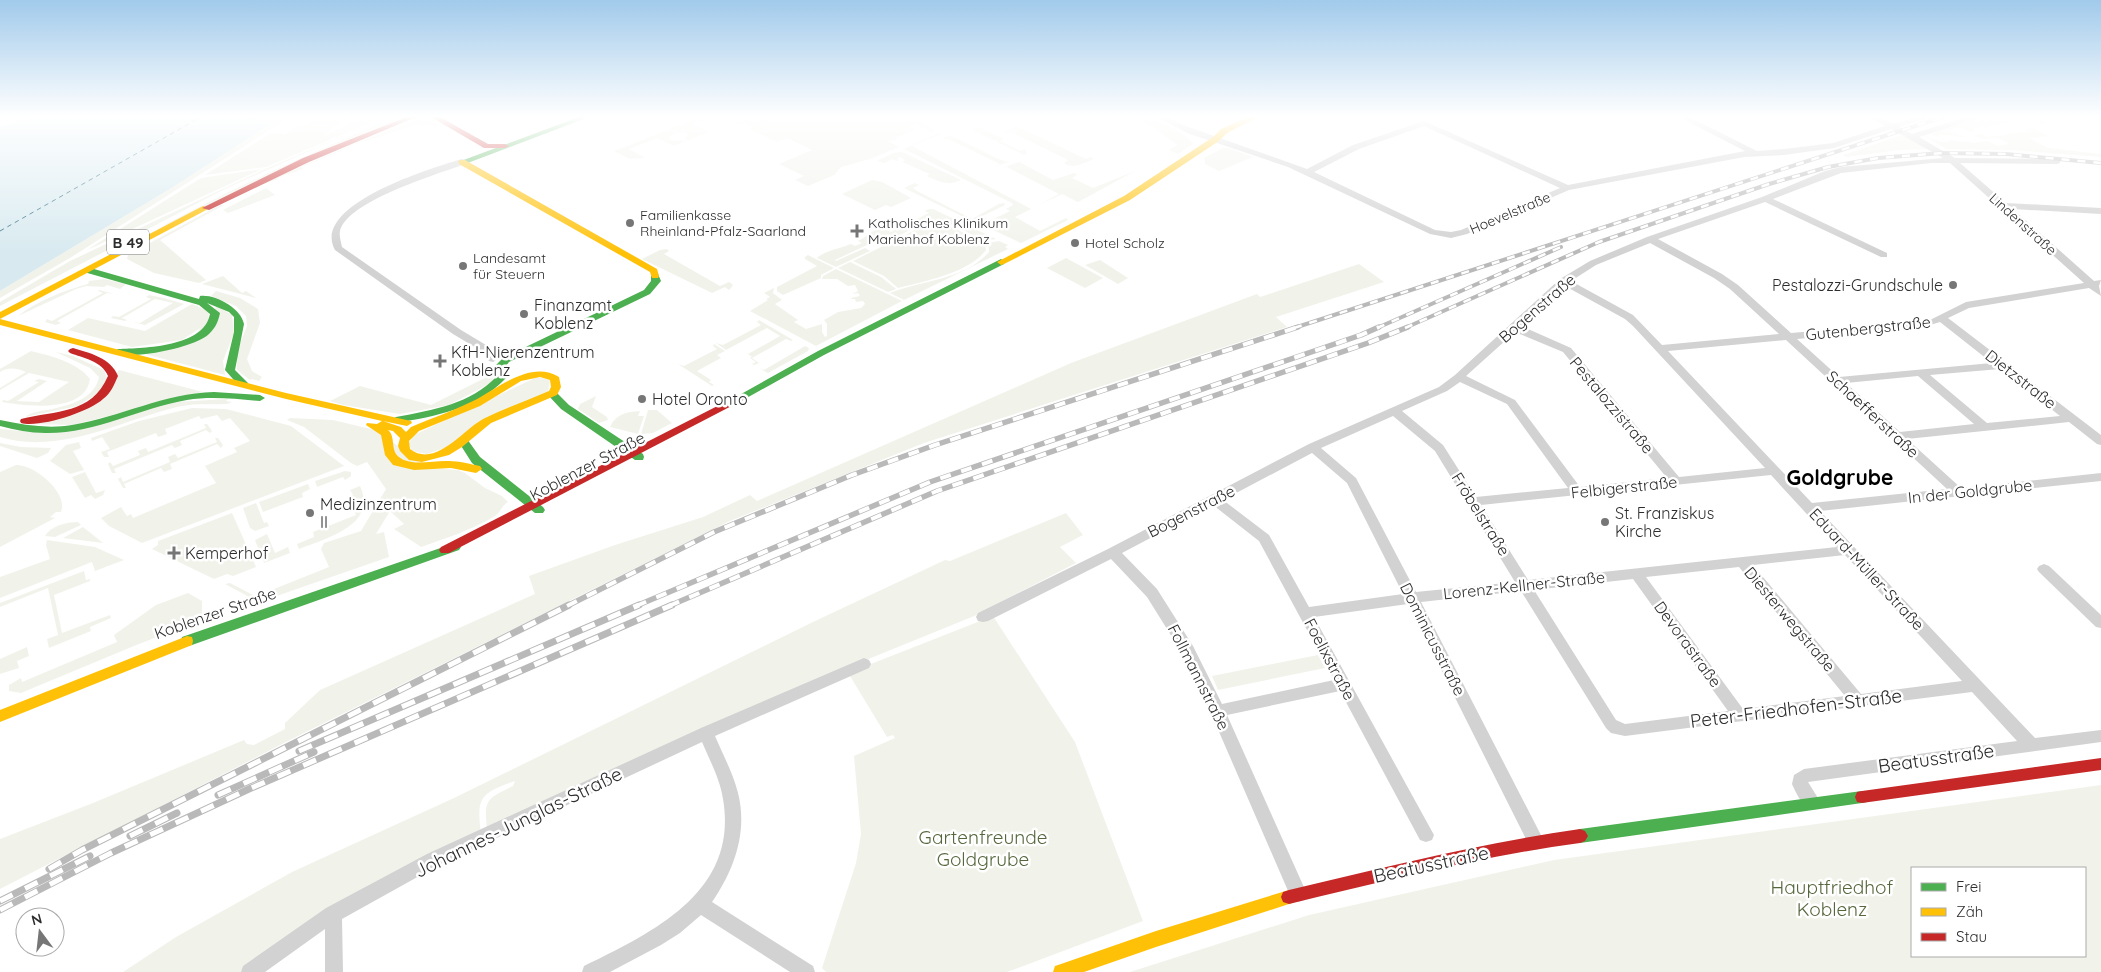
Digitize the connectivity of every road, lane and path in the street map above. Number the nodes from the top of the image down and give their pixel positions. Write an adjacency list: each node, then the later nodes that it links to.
1 (293, 162): 19 (main road, B 49)
2 (301, 162): 18 (main road, B 49)
3 (462, 162): 35 (street); 35 (main road)
4 (1181, 162): 60 (main road, Koblenzer Straße)
5 (1281, 162): 11 (street)
6 (1327, 162): 11 (street)
7 (1511, 162): 12 (street)
8 (1705, 162): 12 (street, Hoevelstraße)
9 (1916, 162): 13 (street, Bogenstraße)
10 (1955, 162): 14 (street, Lindenstraße)
11 (1308, 172): 12 (street, Hoevelstraße)
12 (1567, 188)
13 (1765, 199): 16 (street, Bogenstraße); 17 (street)
14 (2002, 206): 15 (street); 22 (street, Lindenstraße)
15 (2101, 211)
16 (1650, 239): 21 (street, Bogenstraße); 31 (street, Schaefferstraße)
17 (1884, 255)
18 (102, 262): 19 (main road); 41 (main road)
19 (88, 266): 20 (main road); 23 (main road, B 49); 25 (main road, B 49)
20 (107, 276): 23 (main road); 34 (main road)
21 (1564, 282): 29 (street, Bogenstraße); 32 (street, Eduard-Müller-Straße)
22 (2096, 284): 24 (street, Lindenstraße); 27 (street, Gutenbergstraße)
23 (46, 292): 26 (main road, B 49)
24 (2101, 294)
25 (0, 308)
26 (0, 316)
27 (1941, 318): 31 (street, Gutenbergstraße); 36 (street, Dietzstraße)
28 (0, 322): 34 (main road)
29 (1513, 328): 38 (street, Bogenstraße); 65 (street, Pestalozzistraße)
30 (0, 332): 33 (main road)
31 (1789, 336): 32 (street, Gutenbergstraße); 40 (street, Schaefferstraße)
32 (1660, 348): 63 (street, Eduard-Müller-Straße)
33 (73, 351): 43 (main road); 51 (main road)
34 (118, 352): 41 (main road)
35 (502, 364): 39 (main road); 49 (main road)
36 (2003, 365): 37 (street); 48 (street, Dietzstraße)
37 (1921, 373): 40 (street); 53 (street)
38 (1459, 377): 45 (street, Bogenstraße); 66 (street)
39 (519, 379): 42 (main road); 52 (main road)
40 (1837, 381): 54 (street, Schaefferstraße)
41 (244, 385): 49 (main road)
42 (552, 394): 44 (main road); 60 (main road)
43 (260, 398): 46 (main road); 51 (main road)
44 (538, 401): 56 (main road); 61 (main road)
45 (1396, 412): 58 (street, Bogenstraße); 69 (street, Fröbelstraße)
46 (334, 414): 55 (main road); 62 (main road)
47 (0, 418): 51 (main road)
48 (2072, 418): 53 (street); 57 (street, Dietzstraße)
49 (396, 420): 52 (main road)
50 (0, 423): 51 (main road)
51 (17, 423)
52 (424, 425): 55 (main road)
53 (1984, 427): 54 (street)
54 (1897, 436): 67 (street, Schaefferstraße)
55 (406, 438): 59 (main road)
56 (463, 441): 59 (main road); 70 (main road)
57 (2101, 441)
58 (1313, 447): 68 (street, Bogenstraße); 80 (street, Dominicusstraße)
59 (440, 455): 62 (main road)
60 (635, 455): 61 (main road, Koblenzer Straße)
61 (614, 457): 70 (main road, Koblenzer Straße)
62 (476, 469): 72 (main road)
63 (1775, 471): 65 (street, Felbigerstraße); 71 (street, Eduard-Müller-Straße)
64 (2101, 477): 67 (street, In der Goldgrube)
65 (1676, 481): 66 (street, Felbigerstraße)
66 (1577, 492): 69 (street, Felbigerstraße)
67 (1958, 492): 71 (street, In der Goldgrube)
68 (1214, 500): 75 (street, Bogenstraße); 81 (street, Foelixstraße)
69 (1473, 502): 79 (street, Fröbelstraße)
70 (536, 507): 72 (main road, Koblenzer Straße); 73 (main road, Koblenzer Straße)
71 (1810, 508): 74 (street, Eduard-Müller-Straße)
72 (517, 513): 73 (main road, Koblenzer Straße)
73 (445, 550): 89 (main road, Koblenzer Straße)
74 (1850, 550): 76 (street, Lorenz-Kellner-Straße); 86 (street, Eduard-Müller-Straße)
75 (1113, 552): 82 (street); 88 (street, Follmannstraße)
76 (1742, 561): 78 (street, Lorenz-Kellner-Straße); 87 (street, Diesterwegstraße)
77 (2044, 569): 83 (street)
78 (1636, 573): 79 (street, Lorenz-Kellner-Straße); 90 (street, Devorastraße)
79 (1525, 584): 80 (street, Lorenz-Kellner-Straße); 91 (street, Fröbelstraße)
80 (1412, 598): 81 (street, Lorenz-Kellner-Straße); 98 (street, Dominicusstraße)
81 (1306, 613): 85 (street, Foelixstraße)
82 (983, 617)
83 (2101, 622)
84 (864, 664): 92 (street, Johannes-Junglas-Straße)
85 (1344, 684): 88 (street); 97 (street, Foelixstraße)
86 (1976, 685): 87 (street, Peter-Friedhofen-Straße); 94 (street, Eduard-Müller-Straße)
87 (1858, 701): 90 (street, Peter-Friedhofen-Straße)
88 (1218, 711): 99 (street, Follmannstraße)
89 (0, 716)
90 (1740, 716): 91 (street, Peter-Friedhofen-Straße)
91 (1616, 728)
92 (706, 733): 100 (street); 101 (street, Johannes-Junglas-Straße)
93 (2101, 736): 94 (street, Beatusstraße)
94 (2031, 745): 96 (street, Beatusstraße)
95 (2101, 764): 96 (main road, Beatusstraße)
96 (1813, 803): 98 (main road, Beatusstraße)
97 (1426, 835)
98 (1536, 842): 99 (main road, Beatusstraße)
99 (1298, 894): 106 (main road, Beatusstraße)
100 (701, 905): 104 (street); 105 (street)
101 (332, 914): 102 (street, Johannes-Junglas-Straße); 103 (street)
102 (250, 972)
103 (334, 972)
104 (591, 972)
105 (806, 972)
106 (1060, 972)

